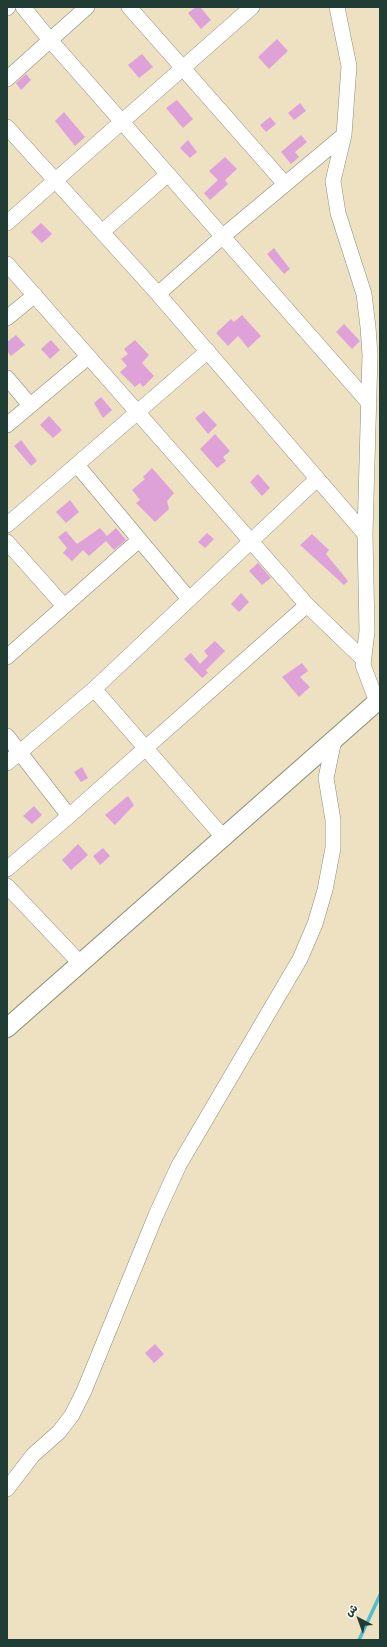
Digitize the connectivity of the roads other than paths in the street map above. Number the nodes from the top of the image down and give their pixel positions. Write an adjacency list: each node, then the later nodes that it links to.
1 (23, 7): 6 (street)
2 (87, 7): 6 (street)
3 (129, 7): 7 (street)
4 (252, 7): 7 (street)
5 (337, 7): 11 (street)
6 (50, 40): 8 (street); 9 (street)
7 (181, 68): 9 (street); 14 (street)
8 (7, 79)
9 (122, 121): 12 (street); 13 (street)
10 (7, 127): 13 (street)
11 (344, 136): 14 (street); 25 (street)
12 (168, 174): 16 (street); 17 (street)
13 (56, 181): 15 (street); 16 (street)
14 (285, 184): 17 (street)
15 (7, 223)
16 (102, 232): 19 (street)
17 (222, 237): 19 (street); 25 (street)
18 (7, 264): 20 (street)
19 (158, 294): 22 (street)
20 (34, 295): 21 (street); 23 (street)
21 (7, 318)
22 (208, 351): 27 (street); 30 (street)
23 (88, 356): 26 (street); 27 (street)
24 (7, 378): 26 (street)
25 (368, 403): 32 (street)
26 (30, 404): 28 (street)
27 (138, 412): 29 (street); 35 (street)
28 (7, 425)
29 (77, 465): 31 (street); 33 (street)
30 (318, 479): 32 (street); 35 (street)
31 (7, 525)
32 (365, 534): 40 (street)
33 (139, 540): 36 (street); 38 (street)
34 (7, 542): 38 (street)
35 (251, 542): 36 (street); 37 (street)
36 (189, 599): 41 (street)
37 (306, 605): 40 (street); 45 (street)
38 (64, 606): 39 (street)
39 (7, 657)
40 (362, 658): 42 (street)
41 (94, 689): 45 (street); 46 (street)
42 (378, 700): 44 (main road)
43 (7, 736): 46 (street)
44 (334, 740): 49 (main road); 54 (street)
45 (146, 748): 48 (street); 49 (street)
46 (20, 752): 47 (street); 48 (street)
47 (7, 763)
48 (69, 816): 50 (street)
49 (224, 838): 52 (main road)
50 (7, 869)
51 (7, 886): 52 (street)
52 (80, 963): 53 (main road)
53 (7, 1028)
54 (7, 1489)

